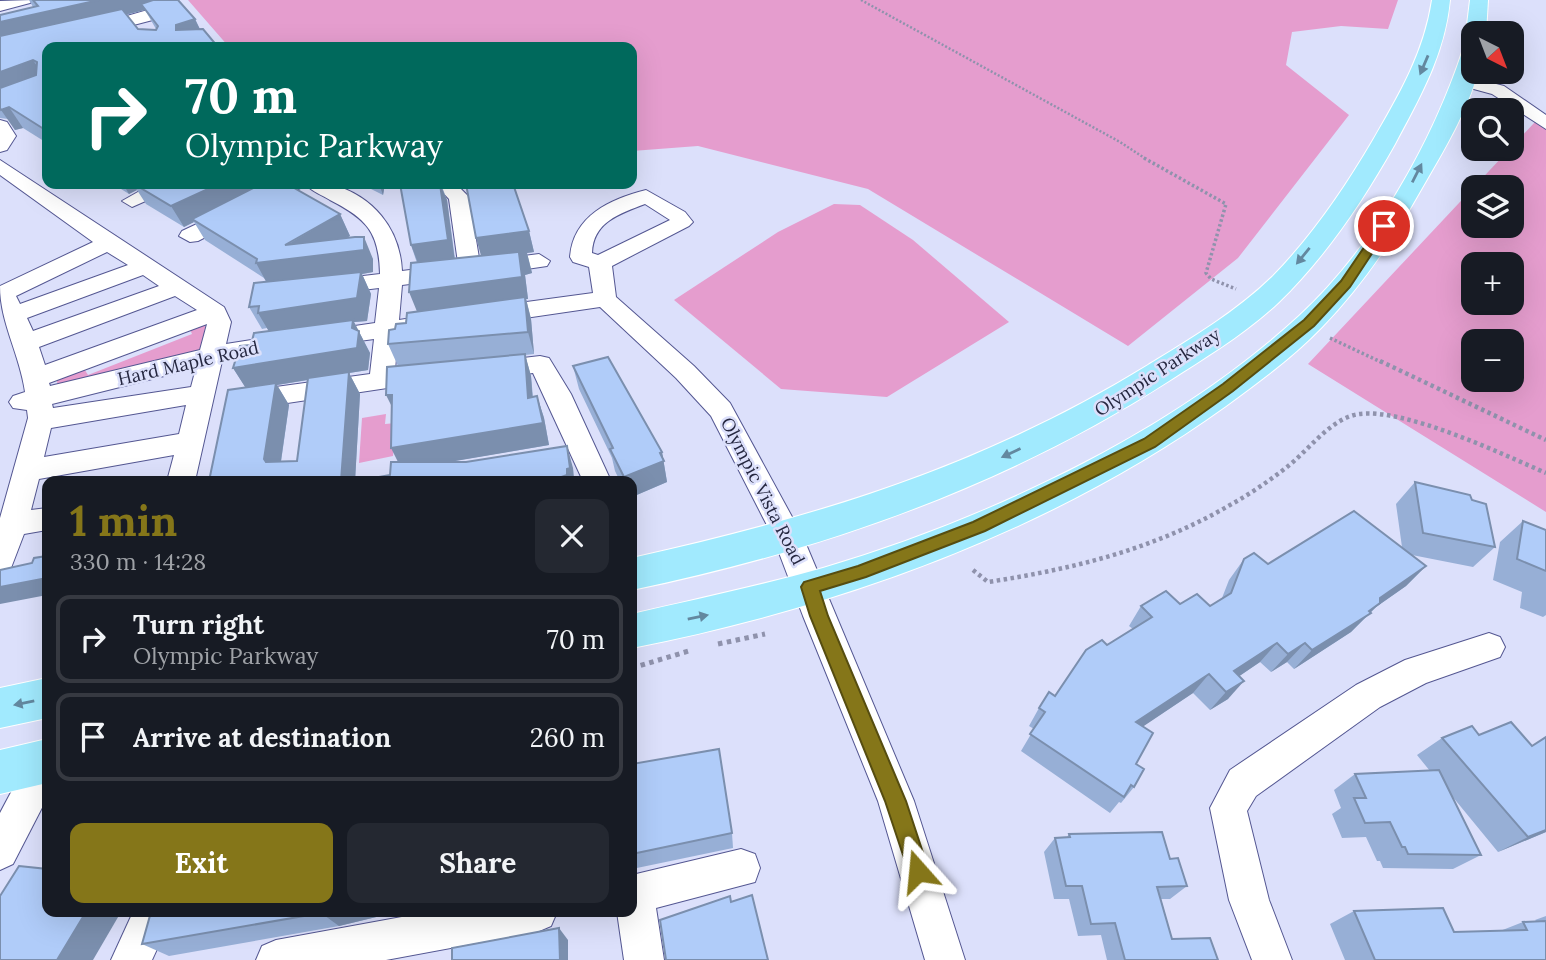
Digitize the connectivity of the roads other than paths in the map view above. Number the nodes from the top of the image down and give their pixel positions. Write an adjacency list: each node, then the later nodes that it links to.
1 (25, 0): 4 (street)
2 (1441, 0): 48 (main road, Olympic Parkway, one-way to 48)
3 (1479, 0): 7 (main road)
4 (0, 6)
5 (175, 7): 6 (street)
6 (137, 19): 8 (street); 9 (street)
7 (1477, 21)
8 (82, 29)
9 (151, 38)
10 (1463, 84): 51 (main road, one-way to 10)
11 (1476, 84): 12 (street)
12 (1546, 123)
13 (0, 126): 14 (street)
14 (0, 146)
15 (0, 166): 24 (street)
16 (157, 189): 20 (street)
17 (287, 189): 22 (street)
18 (325, 189): 29 (street)
19 (450, 189): 28 (street)
20 (132, 201)
21 (615, 210): 23 (street); 23 (street); 26 (street)
22 (190, 236)
23 (652, 236): 26 (street)
24 (108, 243): 27 (street); 34 (street)
25 (539, 261): 28 (street)
26 (600, 262): 32 (street)
27 (147, 266): 30 (street); 34 (street)
28 (470, 270): 29 (street)
29 (391, 279): 31 (street); 35 (street)
30 (178, 287): 33 (street); 36 (street)
31 (310, 289)
32 (605, 299): 35 (street, Hard Maple Road); 48 (street, Olympic Vista Road)
33 (216, 312): 37 (street); 40 (street)
34 (14, 314): 36 (street)
35 (385, 329): 37 (street, Hard Maple Road); 38 (street)
36 (28, 342): 40 (street)
37 (210, 356): 39 (street); 40 (street, Hard Maple Road)
38 (382, 379): 41 (street); 45 (street)
39 (201, 394): 40 (street); 42 (street)
40 (35, 399): 43 (street)
41 (234, 402)
42 (190, 442): 43 (street); 44 (street)
43 (28, 470): 47 (street)
44 (182, 476)
45 (592, 476)
46 (42, 520): 47 (street)
47 (13, 524): 49 (street)
48 (788, 537): 50 (main road, Olympic Parkway); 51 (street, Olympic Vista Road)
49 (8, 566)
50 (637, 573)
51 (810, 587): 52 (main road, one-way to 51); 69 (street, Olympic Vista Road)
52 (637, 630)
53 (1489, 647): 70 (street)
54 (42, 699): 55 (main road, one-way to 55)
55 (0, 708)
56 (42, 762): 58 (main road)
57 (42, 771): 59 (street)
58 (0, 772)
59 (0, 851)
60 (741, 868): 61 (street)
61 (637, 893)
62 (152, 917): 66 (street)
63 (517, 917): 65 (street)
64 (637, 917): 68 (street)
65 (396, 948): 67 (street)
66 (131, 960)
67 (276, 960)
68 (644, 960)
69 (945, 960)
70 (1272, 960)

